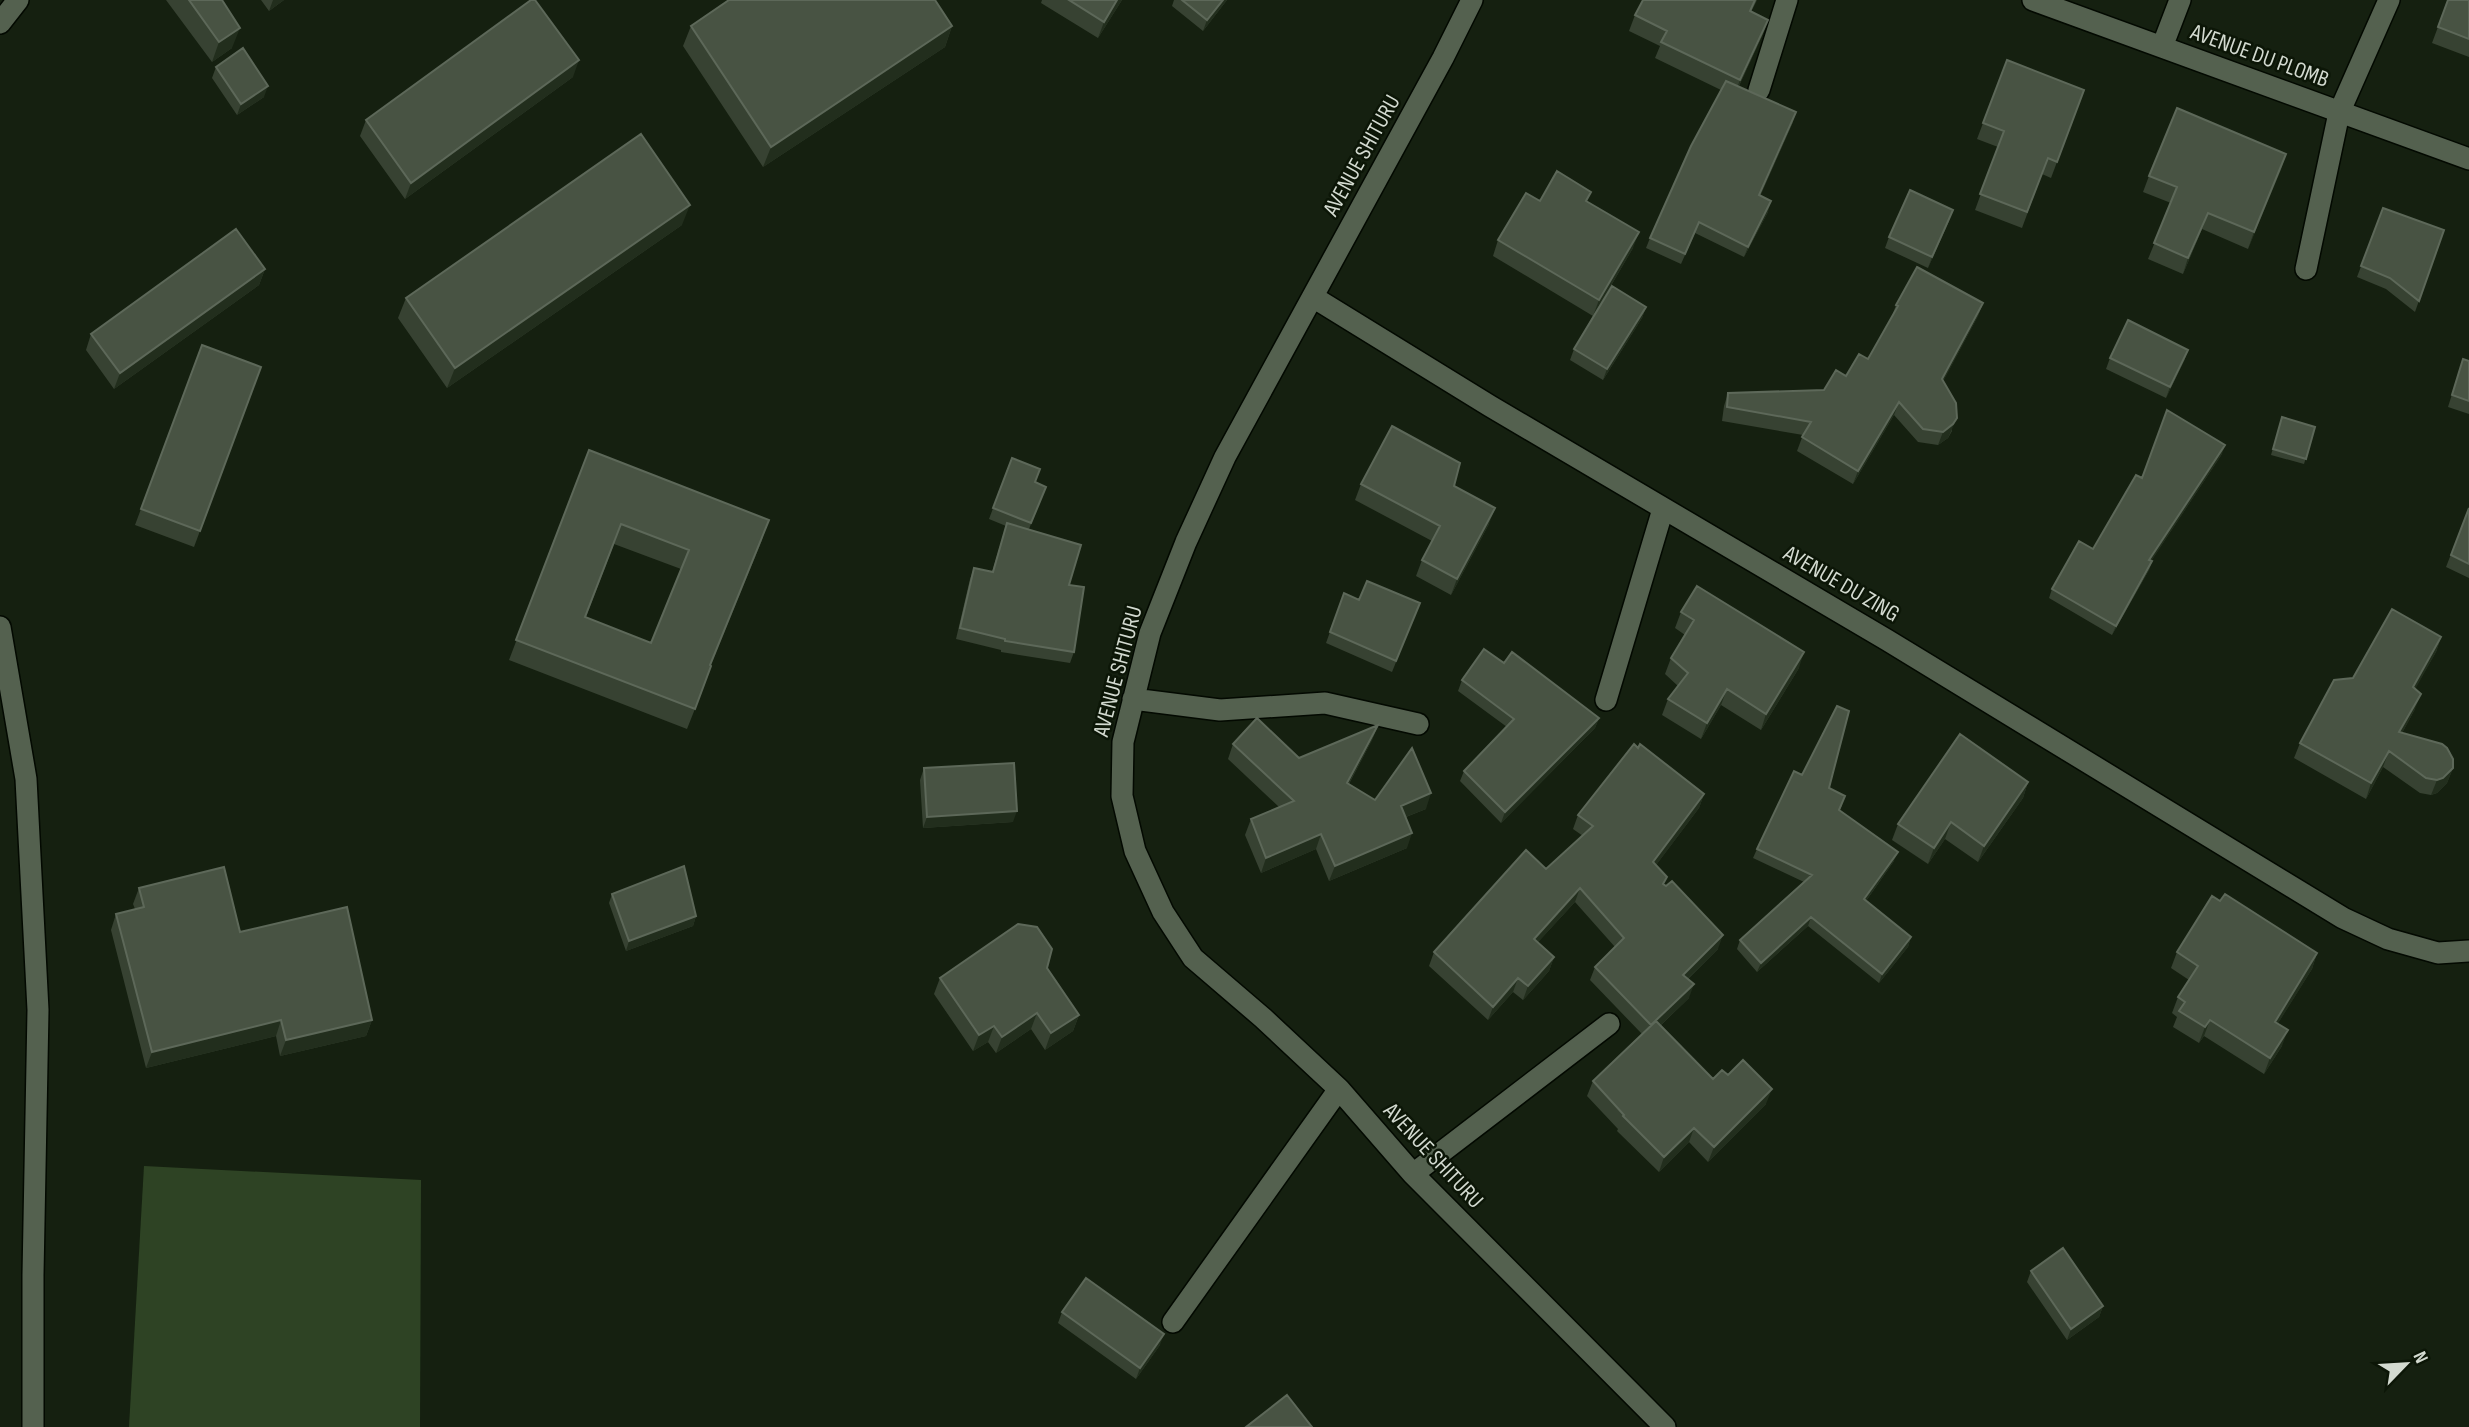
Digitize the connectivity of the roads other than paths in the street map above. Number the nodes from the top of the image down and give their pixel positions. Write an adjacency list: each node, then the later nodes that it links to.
1 (18, 0): 7 (street)
2 (1472, 0): 13 (street, AVENUE SHITURU)
3 (1787, 0): 9 (street)
4 (2033, 0): 8 (street, AVENUE DU PLOMB)
5 (2180, 0): 8 (street)
6 (2389, 0): 10 (street)
7 (0, 23)
8 (2162, 47): 10 (street, AVENUE DU PLOMB)
9 (1759, 90)
10 (2339, 113): 11 (street, AVENUE DU PLOMB); 12 (street)
11 (2469, 159)
12 (2306, 269)
13 (1313, 297): 14 (street, AVENUE DU ZING); 16 (street, AVENUE SHITURU)
14 (1664, 509): 17 (street); 19 (street, AVENUE DU ZING)
15 (0, 627): 24 (street)
16 (1133, 699): 18 (street); 21 (street, AVENUE SHITURU)
17 (1606, 700)
18 (1418, 724)
19 (2469, 951)
20 (1609, 1024): 22 (street)
21 (1339, 1089): 22 (street, AVENUE SHITURU); 23 (street)
22 (1413, 1174): 25 (street, AVENUE SHITURU)
23 (1173, 1322)
24 (33, 1427)
25 (1665, 1427)

